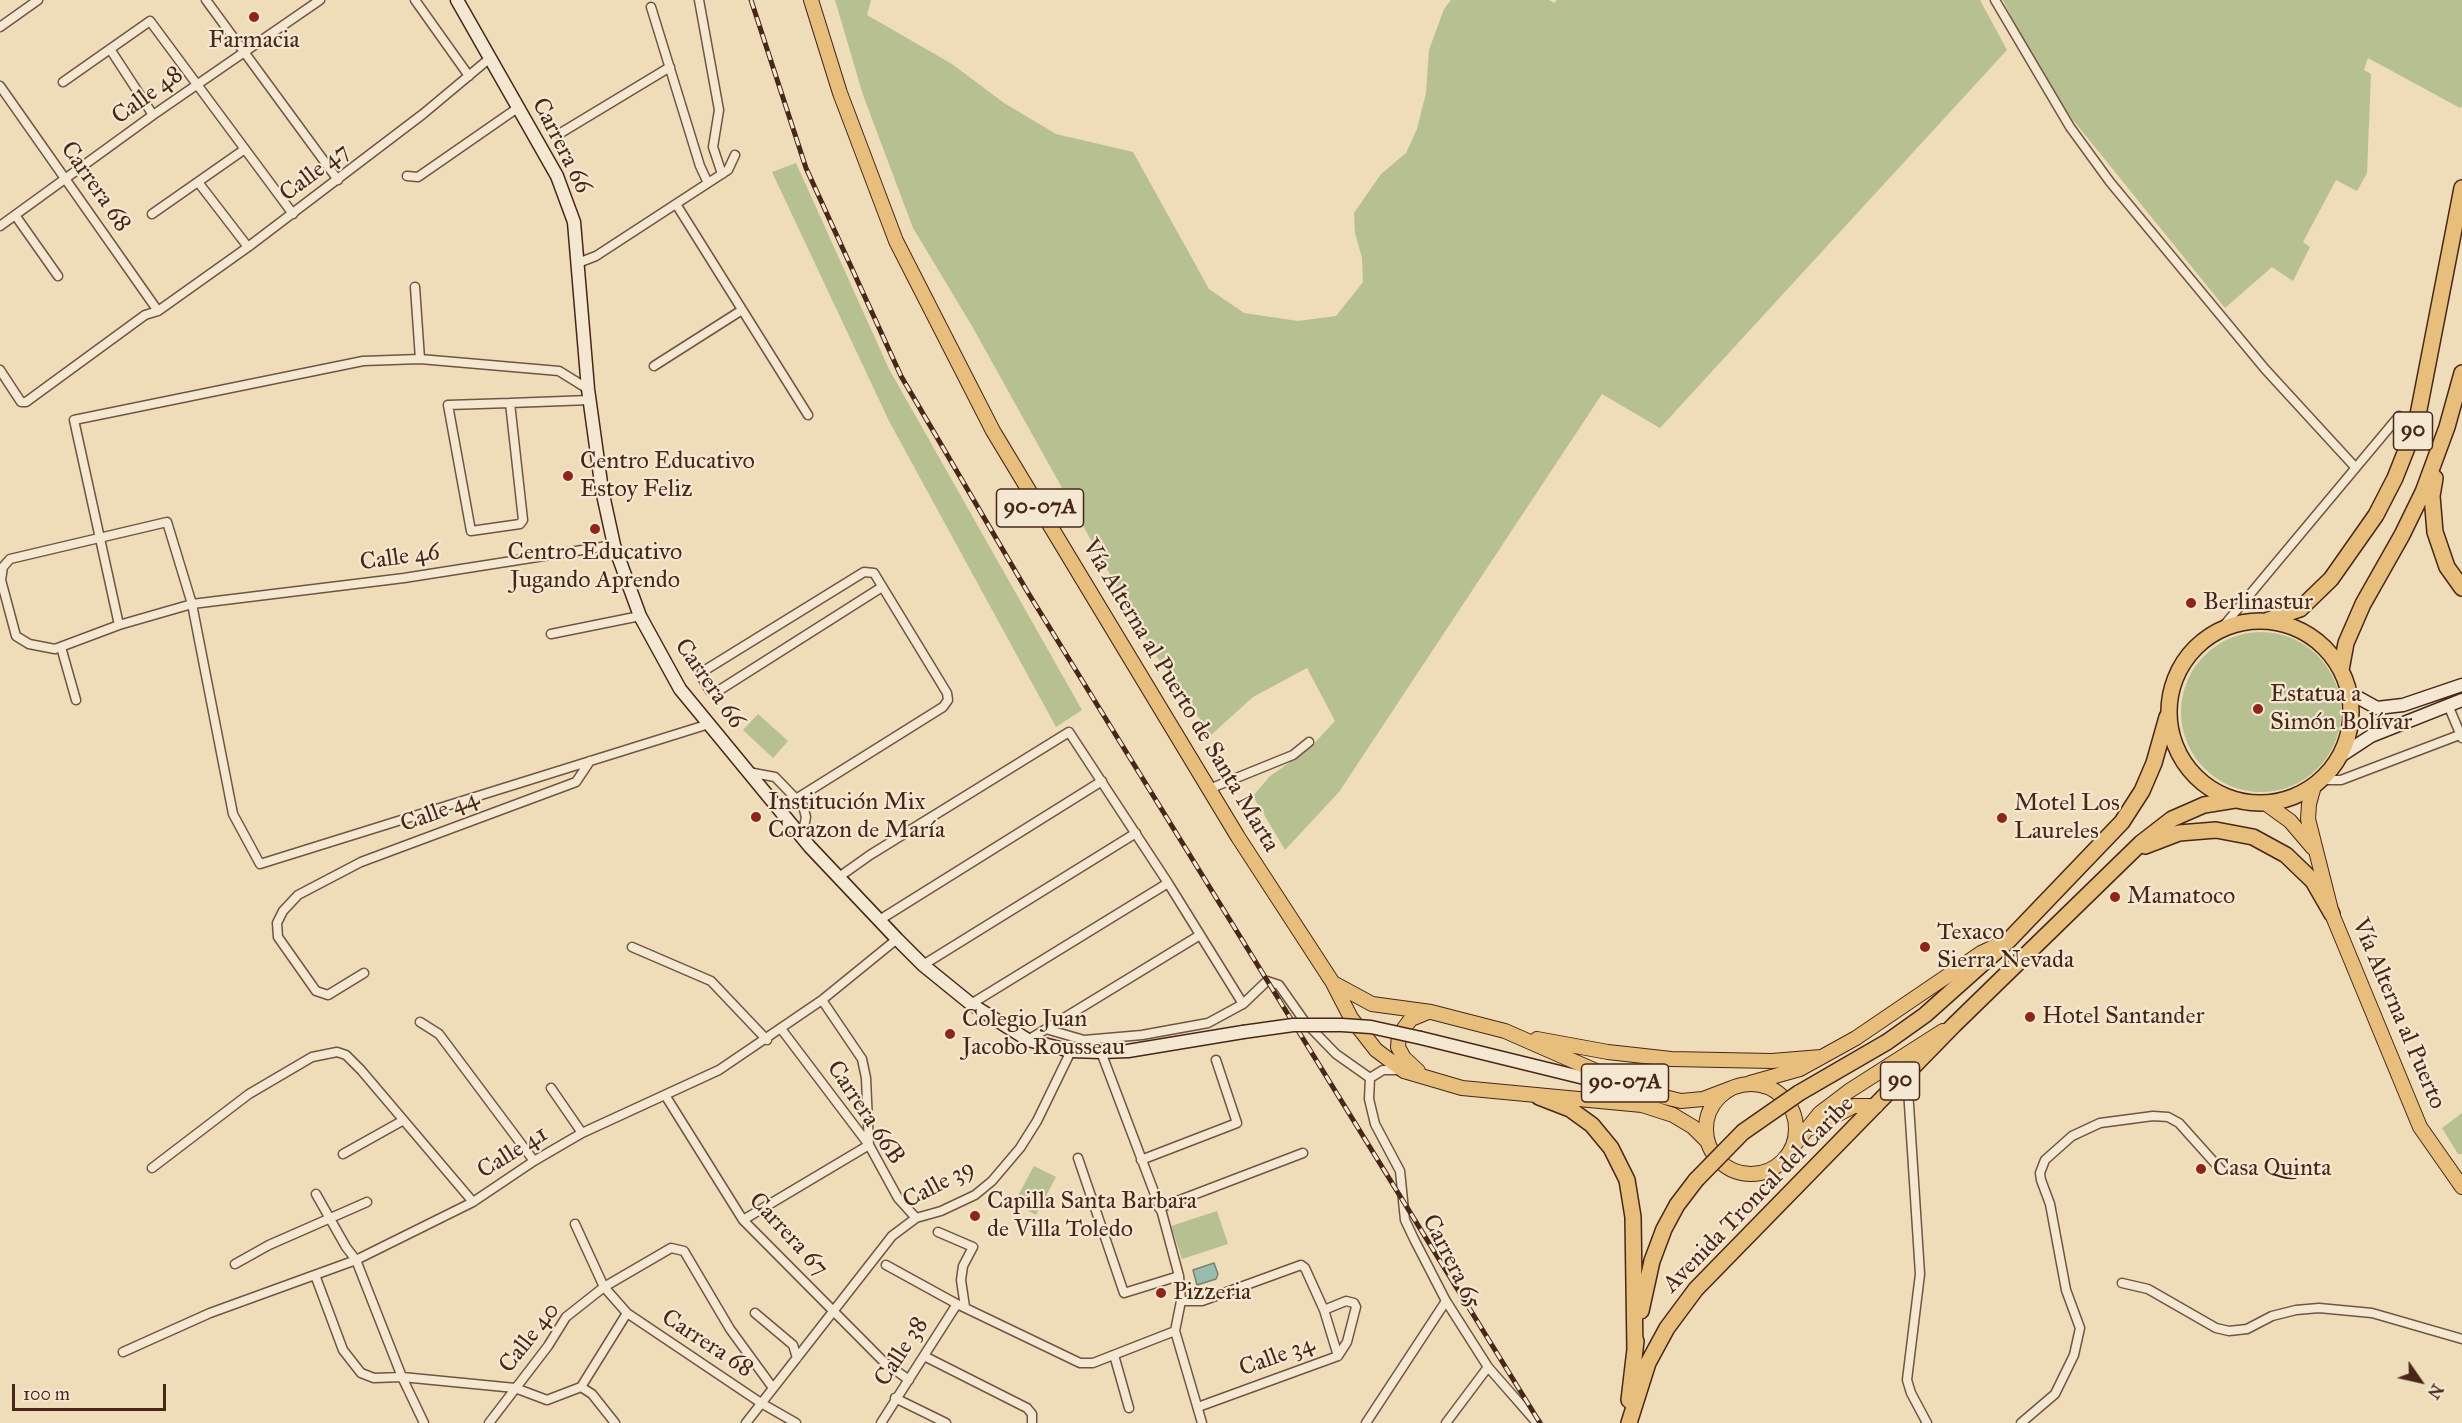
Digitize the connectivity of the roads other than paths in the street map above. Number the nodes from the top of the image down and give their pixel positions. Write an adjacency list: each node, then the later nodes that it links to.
1 (38, 0): 10 (street)
2 (206, 0): 12 (street)
3 (320, 0): 12 (street, Calle 48)
4 (416, 0): 15 (street)
5 (457, 0): 13 (street, Carrera 66)
6 (699, 0): 24 (street)
7 (811, 0): 78 (main road, Vía Alterna al Puerto de Santa Marta / 90-07A)
8 (1995, 0): 51 (street)
9 (651, 7): 14 (street)
10 (0, 27)
11 (110, 49): 16 (street); 17 (street); 20 (street)
12 (243, 51): 17 (street, Calle 48); 27 (street)
13 (490, 58): 15 (street, Calle 47); 19 (street, Carrera 66)
14 (670, 67): 21 (street); 29 (street)
15 (469, 76): 27 (street, Calle 47)
16 (63, 82)
17 (197, 84): 20 (street, Calle 48); 22 (street)
18 (0, 86): 26 (street, Carrera 68)
19 (519, 107): 25 (street); 37 (street, Carrera 66)
20 (153, 115): 26 (street, Calle 48)
21 (559, 134)
22 (245, 149): 28 (street); 33 (street)
23 (735, 155): 24 (street)
24 (722, 174): 29 (street)
25 (407, 176)
26 (66, 180): 34 (street, Calle 48); 41 (street, Carrera 68)
27 (338, 180): 33 (street, Calle 47)
28 (198, 182): 32 (street); 36 (street)
29 (708, 183): 31 (street)
30 (2462, 188): 58 (highway, 90)
31 (676, 204): 37 (street); 40 (street)
32 (152, 214)
33 (293, 214): 36 (street, Calle 47)
34 (15, 215): 35 (street, Calle 48); 38 (street)
35 (0, 226)
36 (248, 248): 41 (street, Calle 47)
37 (578, 262): 46 (street, Carrera 66)
38 (58, 276)
39 (415, 287): 42 (street)
40 (742, 310): 43 (street); 48 (street)
41 (158, 311): 44 (street, Calle 47)
42 (420, 359): 46 (street); 52 (street)
43 (654, 366)
44 (0, 370)
45 (2462, 373): 50 (highway, 90)
46 (589, 395): 47 (street); 53 (street, Carrera 66)
47 (510, 403): 47 (street)
48 (808, 415)
49 (2398, 416): 51 (street)
50 (2447, 427): 55 (highway); 63 (highway, 90)
51 (2355, 467): 60 (street)
52 (101, 536): 56 (street); 59 (street); 62 (street)
53 (614, 545): 56 (street, Calle 46); 57 (street, Carrera 66)
54 (882, 587): 54 (street); 79 (street)
55 (2462, 588)
56 (192, 604): 59 (street, Calle 46); 74 (street)
57 (640, 616): 61 (street); 70 (street, Carrera 66)
58 (2268, 621): 60 (highway, 90); 63 (highway, 90)
59 (119, 625): 62 (street, Calle 46)
60 (2221, 629): 69 (highway, 90)
61 (551, 634)
62 (61, 647): 66 (street)
63 (2341, 670): 65 (highway, 90)
64 (2462, 685): 65 (street)
65 (2350, 693): 73 (highway, 90)
66 (75, 700)
67 (2462, 700): 68 (street)
68 (2448, 705): 71 (street); 73 (street)
69 (2169, 708): 80 (highway, 90); 92 (highway, Avenida Troncal del Caribe / 90)
70 (709, 724): 74 (street); 75 (street, Carrera 66)
71 (2461, 736): 77 (street)
72 (1309, 742): 78 (street)
73 (2339, 757): 77 (highway, 90)
74 (590, 761): 95 (street, Calle 44)
75 (747, 772): 79 (street); 83 (street, Carrera 66)
76 (1102, 781): 82 (street); 86 (street); 89 (street)
77 (2317, 783): 81 (highway, 90); 84 (main road, Vía Alterna al Puerto)
78 (1209, 789): 96 (main road, Vía Alterna al Puerto de Santa Marta / 90-07A)
79 (796, 799): 83 (street)
80 (2235, 800): 81 (highway, 90); 85 (highway, Avenida Troncal del Caribe / 90)
81 (2265, 803): 84 (main road, Vía Alterna al Puerto)
82 (1136, 833): 87 (street); 94 (street)
83 (802, 837): 86 (street, Carrera 66)
84 (2313, 848): 88 (main road, Vía Alterna al Puerto)
85 (2114, 870): 88 (highway); 102 (highway, Avenida Troncal del Caribe / 90)
86 (839, 877): 89 (street, Carrera 66)
87 (1168, 883): 90 (street); 98 (street)
88 (2332, 914): 135 (main road, Vía Alterna al Puerto)
89 (881, 920): 91 (street, Carrera 66)
90 (1200, 935): 99 (street); 103 (street)
91 (897, 939): 94 (street, Carrera 66); 97 (street, Calle 41)
92 (2008, 941): 110 (main road); 163 (highway, Avenida Troncal del Caribe / 90, bridge)
93 (632, 947): 106 (street)
94 (923, 965): 98 (street, Carrera 66)
95 (364, 973)
96 (1334, 983): 100 (main road, Vía Alterna al Puerto de Santa Marta / 90-07A); 112 (main road, Vía Alterna al Puerto de Santa Marta / 90-07A)
97 (822, 1000): 104 (street, Calle 41); 127 (street)
98 (971, 1004): 107 (street, Carrera 66)
99 (1243, 1004): 103 (street); 114 (street)
100 (1431, 1012): 105 (main road, Vía Alterna al Puerto de Santa Marta / 90-07A); 115 (main road)
101 (420, 1022): 133 (street)
102 (1954, 1025): 113 (highway, Avenida Troncal del Caribe / 90); 124 (main road)
103 (1046, 1029): 107 (street)
104 (782, 1030): 106 (street, Calle 41); 127 (street, Carrera 66B)
105 (1523, 1038): 110 (main road); 121 (main road, Vía Alterna al Puerto de Santa Marta / 90-07A)
106 (766, 1040): 119 (street, Calle 41)
107 (1028, 1040): 108 (street, Carrera 66)
108 (1071, 1051): 109 (street); 142 (street, Calle 39)
109 (1101, 1052): 121 (street, bridge); 132 (street)
110 (1821, 1057): 116 (main road)
111 (1216, 1059): 132 (street)
112 (1404, 1071): 114 (street); 115 (main road, Vía Alterna al Puerto de Santa Marta / 90-07A)
113 (1907, 1074): 122 (highway, Avenida Troncal del Caribe / 90); 192 (street)
114 (1370, 1078): 155 (street, Carrera 65)
115 (1436, 1082): 120 (main road, Vía Alterna al Puerto de Santa Marta / 90-07A)
116 (1750, 1083): 118 (main road); 128 (main road)
117 (551, 1088): 125 (street)
118 (1732, 1088): 121 (main road, Vía Alterna al Puerto de Santa Marta / 90-07A); 126 (main road)
119 (665, 1095): 125 (street, Calle 41); 144 (street, Carrera 67)
120 (1539, 1096): 121 (main road, Vía Alterna al Puerto de Santa Marta / 90-07A); 163 (highway)
121 (1643, 1099): 126 (main road, Vía Alterna al Puerto de Santa Marta / 90-07A)
122 (1876, 1106): 124 (main road); 191 (highway, Avenida Troncal del Caribe / 90)
123 (402, 1120): 130 (street); 134 (street); 140 (street)
124 (1806, 1131): 128 (main road)
125 (582, 1133): 133 (street, Calle 41)
126 (1708, 1142): 128 (main road)
127 (869, 1145): 142 (street, Carrera 66B); 144 (street)
128 (1793, 1145)
129 (1303, 1153): 141 (street)
130 (343, 1154)
131 (1078, 1158): 151 (street)
132 (1142, 1160): 141 (street)
133 (534, 1161): 140 (street, Calle 41)
134 (152, 1168)
135 (2456, 1168): 137 (main road, Vía Alterna al Puerto)
136 (2222, 1170): 193 (street)
137 (2462, 1187)
138 (316, 1194): 143 (street)
139 (367, 1202): 143 (street)
140 (473, 1202): 147 (street, Calle 41)
141 (1160, 1208): 151 (street)
142 (916, 1218): 158 (street, Calle 39)
143 (331, 1220): 147 (street); 148 (street)
144 (742, 1220): 158 (street, Carrera 67)
145 (575, 1224): 153 (street, Carrera 68)
146 (938, 1232): 156 (street)
147 (356, 1260): 150 (street, Calle 41); 170 (street)
148 (236, 1264)
149 (886, 1265): 156 (street)
150 (315, 1275): 164 (street, Calle 41); 170 (street)
151 (1179, 1276): 154 (street)
152 (2122, 1283): 162 (street)
153 (604, 1287): 159 (street, Carrera 68); 173 (street, Calle 40); 174 (street, Calle 40)
154 (1181, 1301): 157 (street, Calle 34); 161 (street)
155 (1446, 1301): 169 (street, Carrera 65); 188 (street)
156 (961, 1305): 165 (street); 166 (street, Calle 38)
157 (1324, 1310): 167 (street, Calle 34); 167 (street)
158 (834, 1312): 168 (street, Calle 39); 171 (street, Carrera 67)
159 (627, 1313): 172 (street); 176 (street, Carrera 68)
160 (755, 1313): 168 (street)
161 (1175, 1331): 165 (street); 177 (street)
162 (2462, 1339)
163 (1635, 1351): 191 (highway, Avenida Troncal del Caribe / 90)
164 (123, 1352)
165 (1114, 1354): 178 (street)
166 (924, 1356): 171 (street, Calle 38); 179 (street)
167 (1338, 1356): 177 (street, Calle 34)
168 (797, 1358): 174 (street, Calle 39)
169 (1488, 1367): 189 (street); 190 (street, Carrera 65)
170 (402, 1377): 173 (street); 180 (street)
171 (909, 1380): 175 (street, Calle 38)
172 (581, 1387): 173 (street); 182 (street)
173 (515, 1388): 181 (street, Calle 40)
174 (773, 1388): 176 (street, Calle 39)
175 (895, 1398): 185 (street, Calle 38); 186 (street)
176 (761, 1403): 183 (street, Calle 39); 184 (street, Carrera 68)
177 (1198, 1407): 187 (street)
178 (1129, 1408)
179 (1032, 1418)
180 (424, 1423)
181 (489, 1423)
182 (615, 1423)
183 (746, 1423)
184 (796, 1423)
185 (881, 1423)
186 (946, 1423)
187 (1202, 1423)
188 (1366, 1423)
189 (1446, 1423)
190 (1537, 1423)
191 (1628, 1423)
192 (1927, 1423)
193 (2021, 1423)

